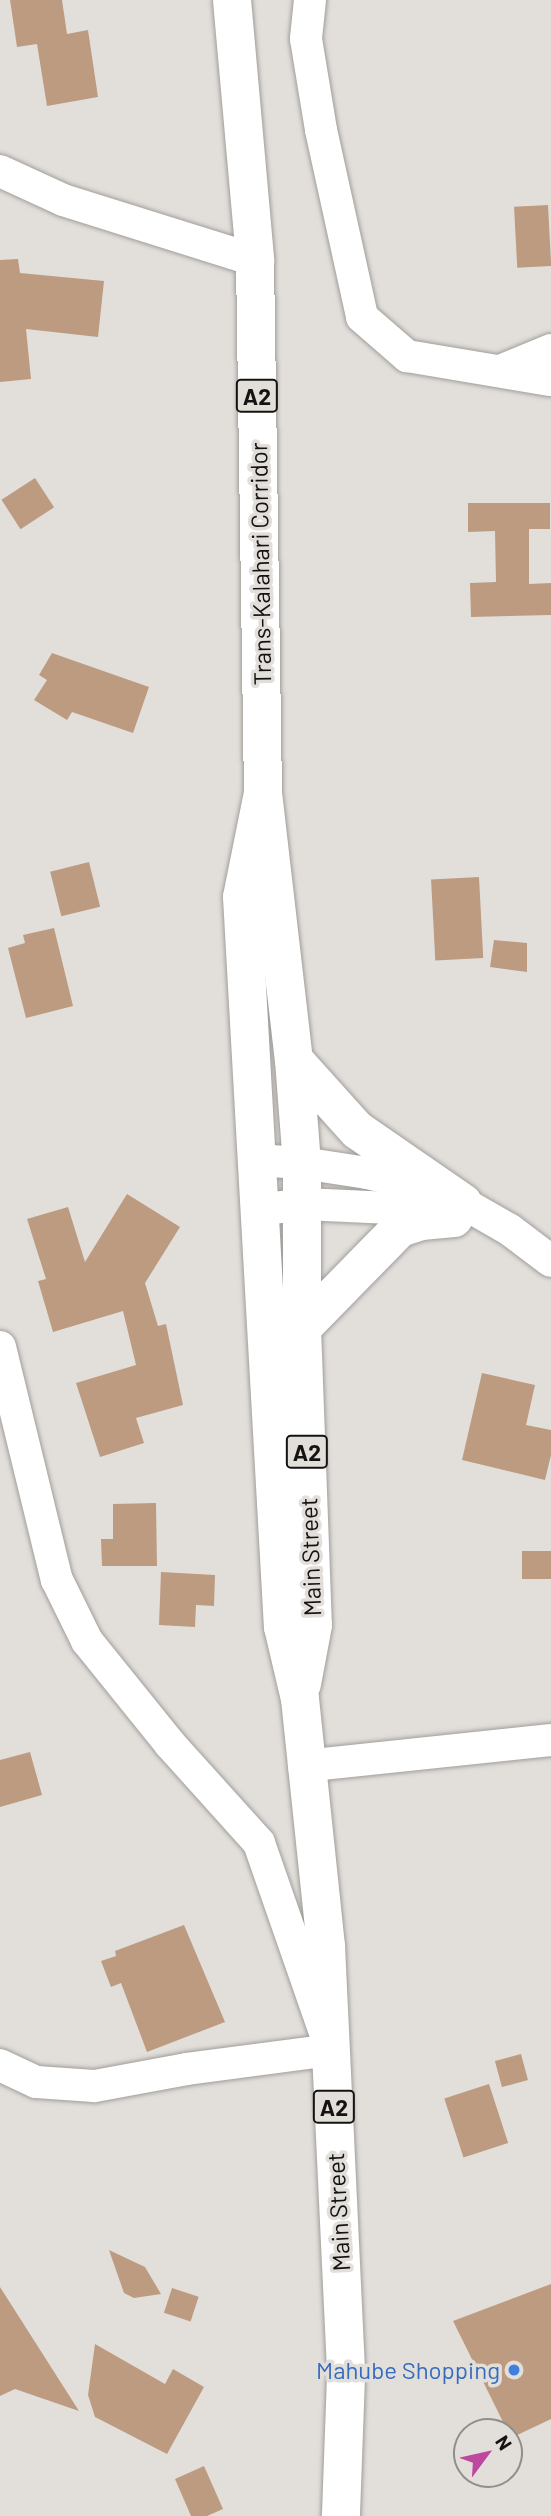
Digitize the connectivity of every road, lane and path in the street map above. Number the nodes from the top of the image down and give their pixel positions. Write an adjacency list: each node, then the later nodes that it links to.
1 (232, 0): 4 (highway, Trans-Kalahari Corridor / A2)
2 (310, 0): 6 (street)
3 (0, 171): 4 (street)
4 (255, 260): 8 (highway, Trans-Kalahari Corridor / A2)
5 (551, 350): 6 (street)
6 (500, 371): 7 (street)
7 (551, 380)
8 (264, 793): 9 (highway, Trans-Kalahari Corridor / A2); 10 (highway, Trans-Kalahari Corridor / A2)
9 (294, 1060): 11 (highway, Trans-Kalahari Corridor / A2); 14 (highway)
10 (256, 1160): 11 (street); 13 (highway, Trans-Kalahari Corridor / A2)
11 (302, 1163): 12 (highway, Trans-Kalahari Corridor / A2); 14 (street)
12 (303, 1204): 13 (street); 14 (street); 16 (highway, Main Street / A2)
13 (258, 1210): 20 (highway, Main Street / A2)
14 (458, 1211): 15 (street); 16 (highway)
15 (551, 1261)
16 (302, 1328): 20 (highway, Main Street / A2)
17 (0, 1348): 19 (street)
18 (0, 1428): 19 (street)
19 (26, 1450): 23 (street)
20 (300, 1699): 22 (highway, Main Street / A2)
21 (551, 1740): 22 (street)
22 (304, 1766): 23 (highway, Main Street / A2)
23 (331, 2050): 24 (street); 25 (highway, Main Street / A2)
24 (0, 2065)
25 (341, 2516)

